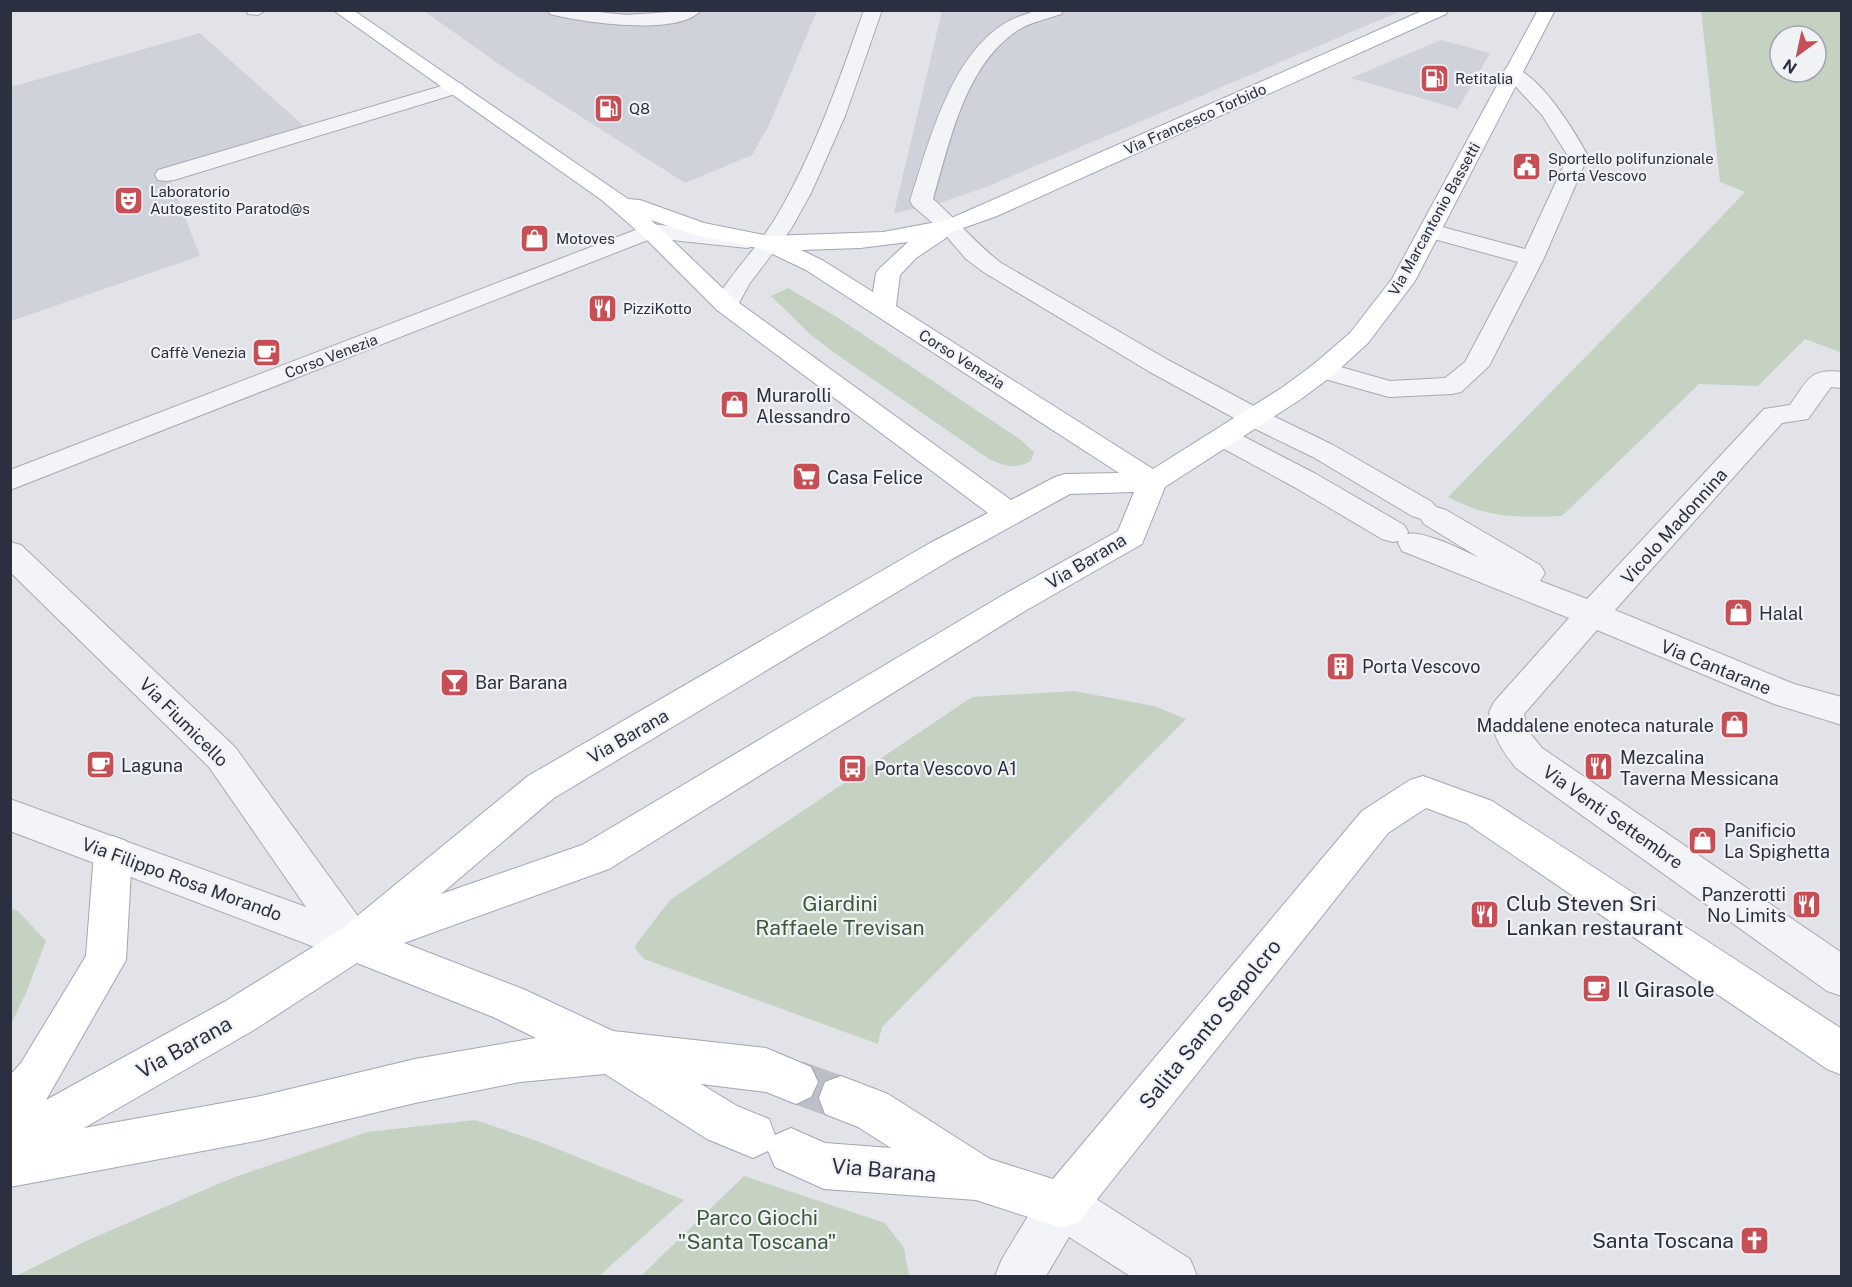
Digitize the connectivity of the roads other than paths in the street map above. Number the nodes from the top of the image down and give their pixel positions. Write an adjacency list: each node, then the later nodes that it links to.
1 (341, 10): 9 (main road, Corso Venezia)
2 (556, 10): 3 (street)
3 (693, 10)
4 (873, 10): 15 (street)
5 (1055, 10): 12 (street)
6 (1440, 10): 12 (main road, Via Francesco Torbido)
7 (1546, 10): 8 (main road, Via Marcantonio Bassetti)
8 (1512, 73): 14 (main road, Via Marcantonio Bassetti); 16 (street)
9 (455, 88): 10 (street); 11 (main road, Corso Venezia)
10 (166, 175)
11 (611, 196): 13 (main road, Corso Venezia); 15 (main road, Corso Venezia)
12 (950, 226): 15 (main road, Via Francesco Torbido); 18 (main road, Via Francesco Torbido); 21 (street)
13 (651, 231): 15 (street, Corso Venezia); 17 (main road, Corso Venezia); 23 (street, Corso Venezia)
14 (1431, 231): 16 (street); 19 (main road, Via Marcantonio Bassetti)
15 (769, 243): 17 (street); 18 (main road, Corso Venezia)
16 (1532, 258): 19 (street)
17 (726, 304): 25 (main road, Corso Venezia)
18 (883, 310): 24 (main road, Corso Venezia)
19 (1323, 370): 21 (main road, Via Marcantonio Bassetti)
20 (1842, 380): 27 (street, Vicolo Madonnina)
21 (1255, 418): 22 (main road, Via Marcantonio Bassetti); 27 (street)
22 (1226, 438): 24 (main road, Via Marcantonio Bassetti); 27 (street)
23 (10, 481)
24 (1153, 482): 25 (main road, Via Barana); 32 (main road, Via Barana)
25 (1008, 513): 32 (main road, Via Barana)
26 (10, 552): 32 (street, Via Fiumicello)
27 (1594, 615): 28 (street, Vicolo Madonnina); 29 (street, Via Cantarane)
28 (1515, 699): 33 (street, Via Venti Settembre)
29 (1842, 711)
30 (18, 828): 31 (street, Via Filippo Rosa Morando)
31 (113, 853): 32 (street, Via Filippo Rosa Morando); 38 (main road)
32 (354, 943): 34 (main road, Via Barana); 39 (main road, Via Barana)
33 (1842, 977)
34 (610, 1052): 36 (main road, Via Barana); 40 (main road); 41 (main road, Via Barana)
35 (1842, 1054): 42 (main road, Salita Santo Sepolcro)
36 (796, 1082)
37 (841, 1098): 41 (main road, Via Barana)
38 (10, 1110)
39 (10, 1145)
40 (10, 1164)
41 (979, 1178): 42 (main road, Via Barana)
42 (1062, 1205): 43 (street, Salita Santo Sepolcro); 44 (street)
43 (1019, 1276)
44 (1173, 1276)

